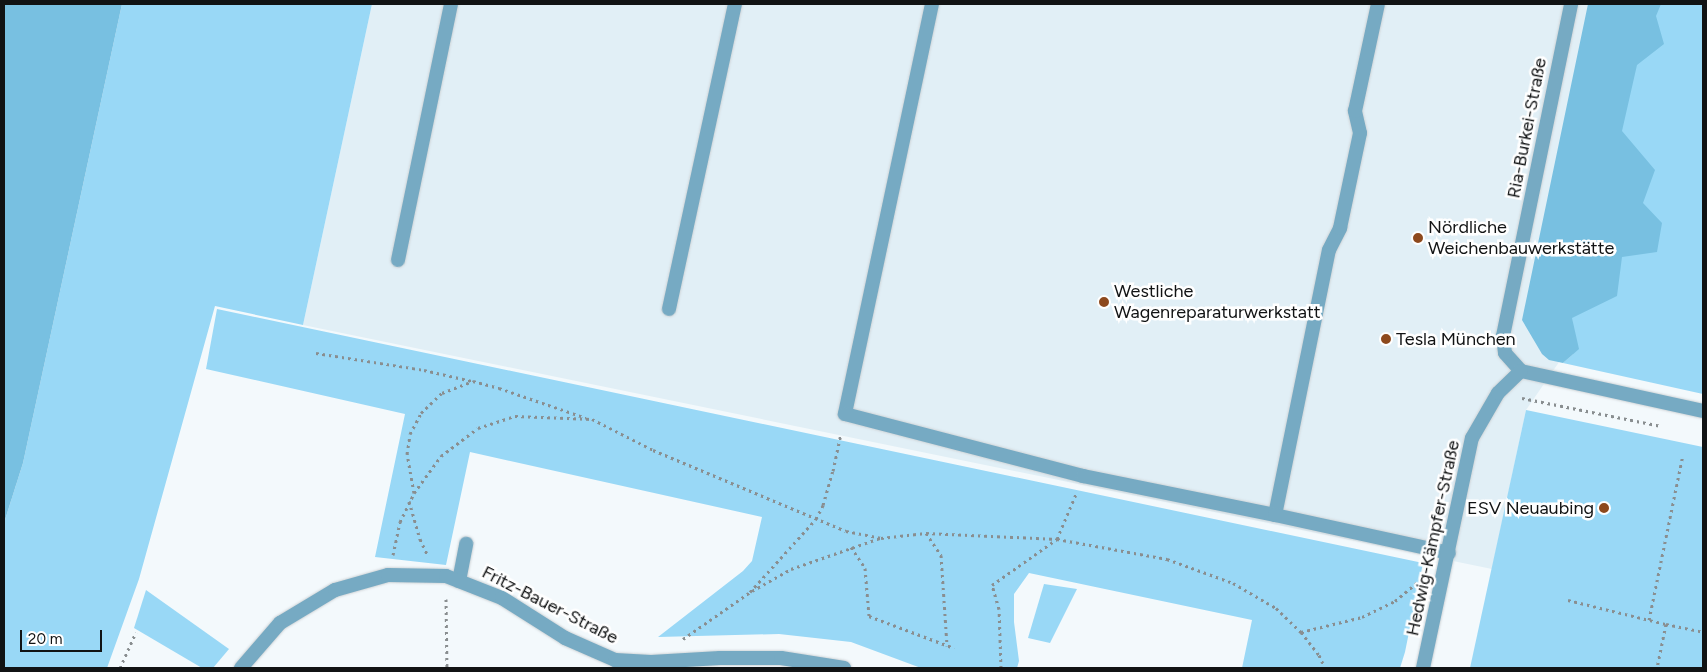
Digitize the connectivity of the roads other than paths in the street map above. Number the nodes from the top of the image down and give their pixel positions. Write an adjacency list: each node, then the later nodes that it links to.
1 (452, 4): 6 (street)
2 (735, 4): 7 (street)
3 (932, 4): 10 (street)
4 (1378, 4): 10 (street)
5 (1571, 4): 8 (street, Ria-Burkei-Straße)
6 (398, 260)
7 (669, 309)
8 (1521, 371): 9 (street); 12 (street, Hedwig-Kämpfer-Straße)
9 (1703, 411)
10 (1275, 515): 12 (street)
11 (466, 544): 13 (street)
12 (1449, 553): 16 (street, Hedwig-Kämpfer-Straße)
13 (447, 578): 14 (street, Fritz-Bauer-Straße); 15 (street, Fritz-Bauer-Straße)
14 (241, 668)
15 (844, 668)
16 (1424, 668)

